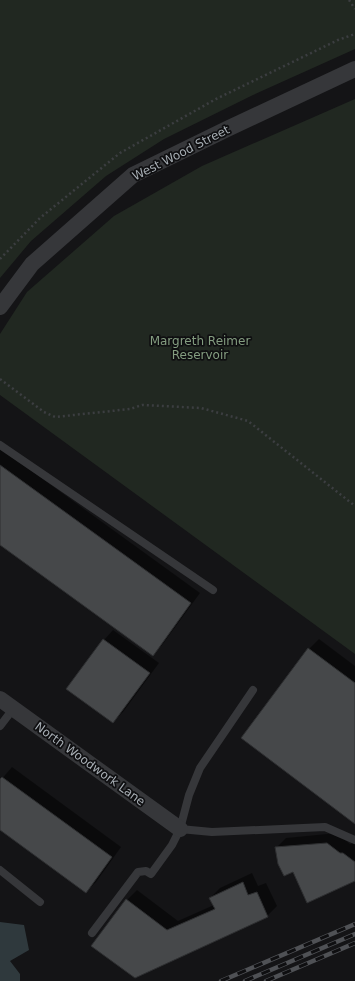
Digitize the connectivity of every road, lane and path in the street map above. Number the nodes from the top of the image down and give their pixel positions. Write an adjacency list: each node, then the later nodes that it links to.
1 (349, 0): 2 (path)
2 (355, 9)
3 (355, 34): 5 (path)
4 (355, 69): 6 (street, West Wood Street)
5 (0, 259)
6 (0, 307)
7 (0, 379): 9 (path)
8 (0, 445): 10 (lane)
9 (355, 506)
10 (214, 590)
11 (253, 690): 15 (lane)
12 (0, 699): 13 (street, North Woodwork Lane)
13 (13, 709): 14 (lane); 15 (street, North Woodwork Lane)
14 (0, 726)
15 (180, 829): 16 (lane); 19 (lane)
16 (355, 840)
17 (0, 870): 18 (lane)
18 (40, 902)
19 (92, 933)

